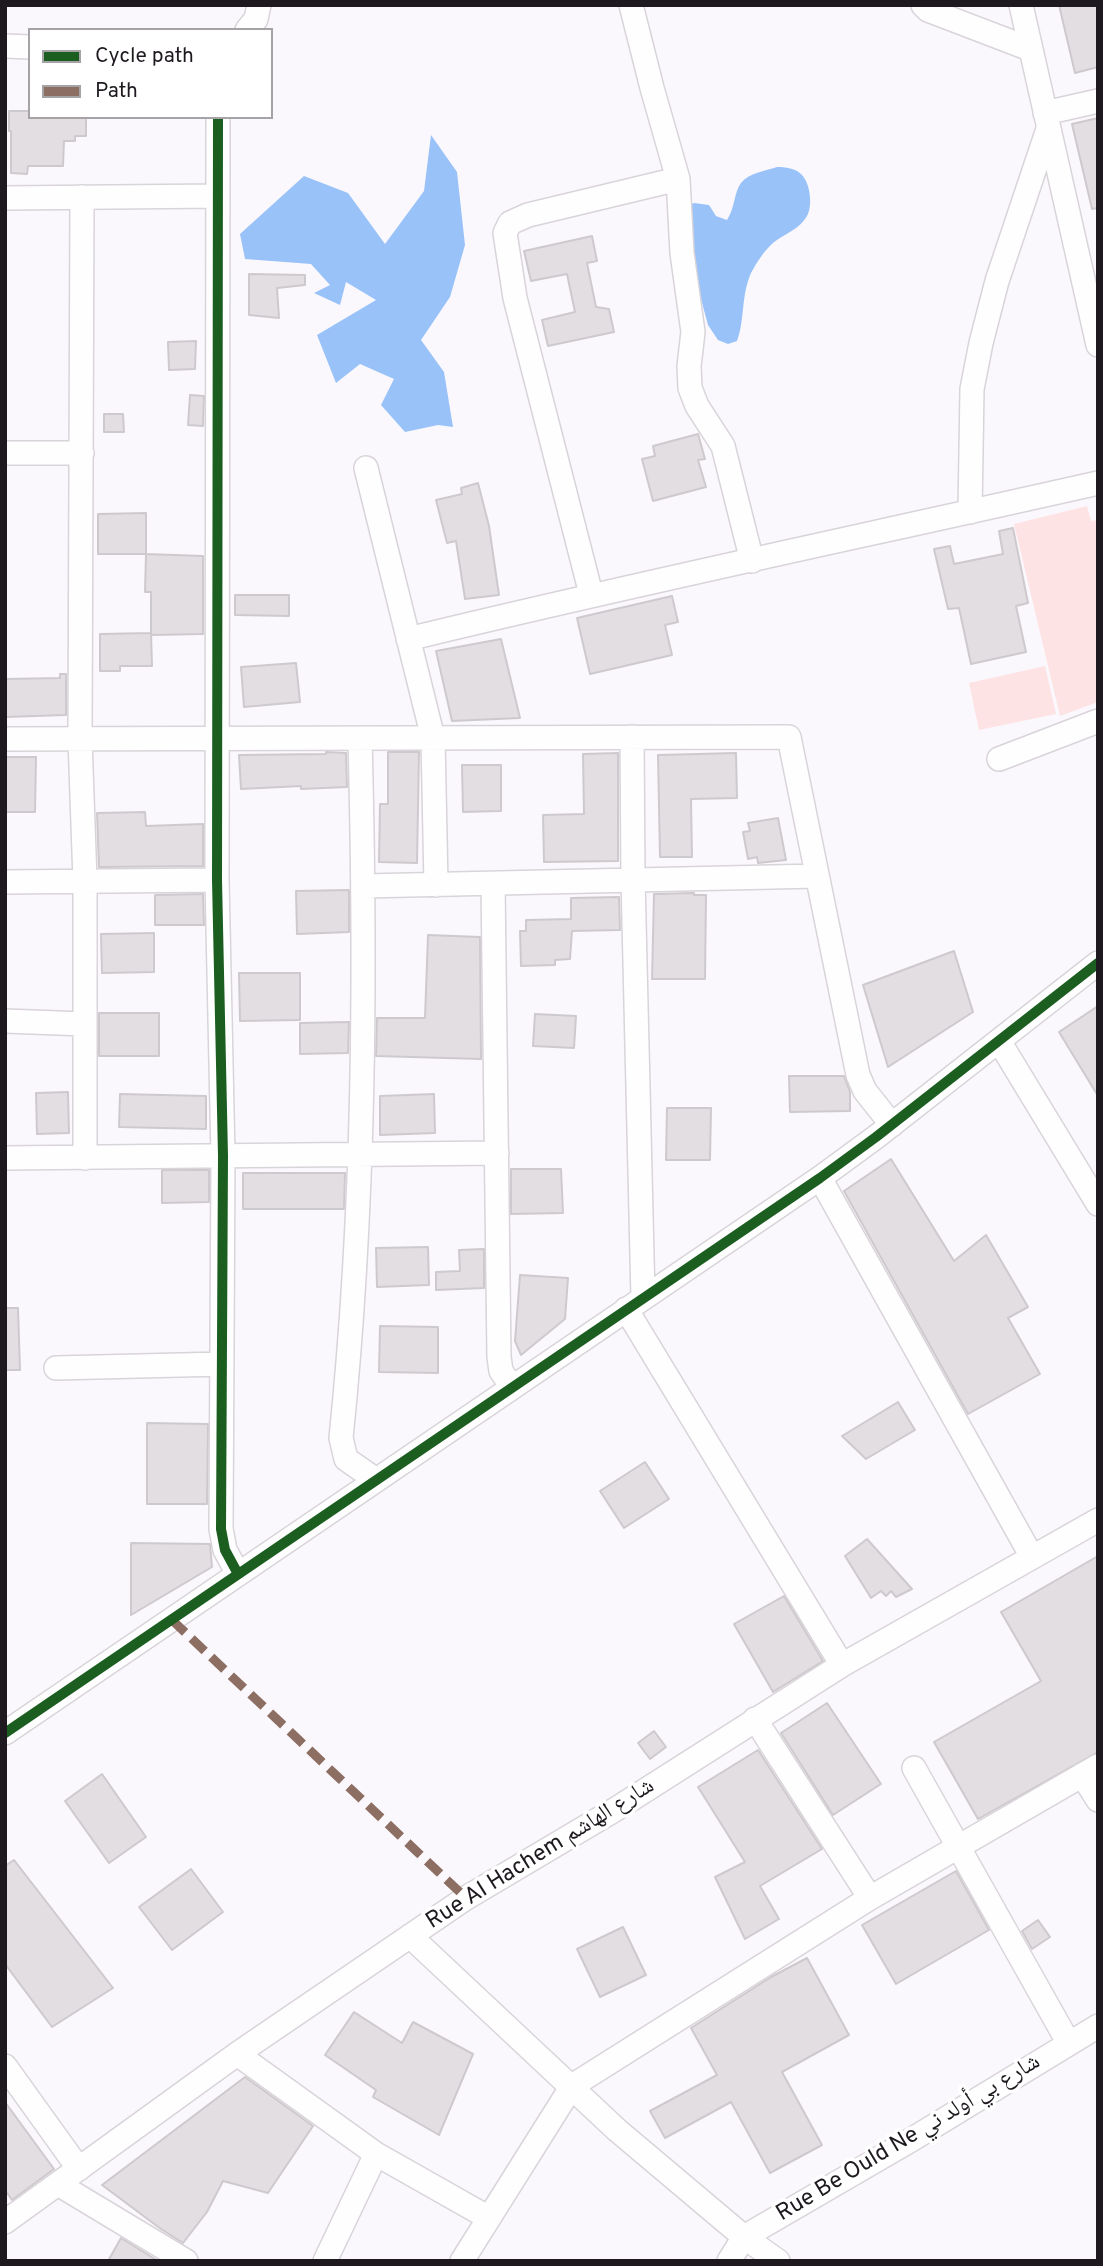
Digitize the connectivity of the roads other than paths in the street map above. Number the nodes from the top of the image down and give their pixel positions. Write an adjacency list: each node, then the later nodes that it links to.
1 (259, 5): 5 (street)
2 (631, 5): 12 (street)
3 (923, 5): 8 (street)
4 (1021, 5): 8 (street)
5 (249, 28)
6 (5, 46): 7 (street)
7 (28, 47)
8 (1030, 49): 11 (street)
9 (1098, 101): 11 (street)
10 (218, 119): 14 (street)
11 (1047, 121): 16 (street); 21 (street)
12 (678, 179): 22 (street); 23 (street)
13 (82, 197): 14 (street); 15 (street); 18 (street)
14 (218, 197): 27 (street)
15 (5, 198)
16 (1098, 345)
17 (5, 453): 18 (street)
18 (82, 453): 31 (street)
19 (366, 468): 24 (street)
20 (1098, 483): 21 (street)
21 (970, 512): 22 (street)
22 (752, 561): 23 (street)
23 (591, 594): 24 (street)
24 (408, 639): 29 (street)
25 (1098, 721): 32 (street)
26 (632, 737): 29 (street); 33 (street); 34 (street)
27 (218, 738): 28 (street); 31 (street); 35 (street)
28 (360, 738): 29 (street); 40 (street)
29 (433, 738): 39 (street)
30 (5, 739): 31 (street)
31 (80, 739): 36 (street)
32 (999, 759)
33 (817, 876): 34 (street); 45 (street)
34 (633, 879): 38 (street); 53 (street)
35 (218, 880): 36 (street); 48 (street)
36 (85, 881): 37 (street); 43 (street)
37 (5, 882)
38 (493, 884): 39 (street); 46 (street)
39 (436, 885): 40 (street)
40 (363, 886): 47 (street)
41 (1098, 963): 44 (street)
42 (5, 1021): 43 (street)
43 (85, 1024): 50 (street)
44 (999, 1041): 45 (street); 52 (street)
45 (892, 1125): 51 (street)
46 (497, 1153): 47 (street); 56 (street)
47 (361, 1155): 48 (street); 57 (street)
48 (223, 1156): 50 (street); 54 (street)
49 (5, 1158): 50 (street)
50 (85, 1158)
51 (820, 1178): 53 (street); 59 (street)
52 (1098, 1204)
53 (634, 1304): 56 (street); 61 (street)
54 (222, 1364): 55 (street); 60 (street)
55 (56, 1368)
56 (512, 1387): 57 (street)
57 (376, 1480): 60 (street)
58 (1098, 1520): 59 (street, Rue Al Hachem شارع الهاشم)
59 (1032, 1557): 61 (street, Rue Al Hachem شارع الهاشم)
60 (238, 1574): 63 (street)
61 (842, 1665): 62 (street, Rue Al Hachem شارع الهاشم)
62 (755, 1719): 68 (street); 69 (street, Rue Al Hachem شارع الهاشم)
63 (5, 1733)
64 (915, 1768): 67 (street)
65 (1090, 1770): 66 (street); 67 (street)
66 (1098, 1800)
67 (958, 1847): 68 (street); 71 (street)
68 (870, 1898): 74 (street)
69 (410, 1936): 72 (street, Rue Al Hachem شارع الهاشم); 74 (street)
70 (1098, 2025): 71 (street, Rue Be Ould Ne شارع بي أولد ني)
71 (1068, 2042): 80 (street, Rue Be Ould Ne شارع بي أولد ني)
72 (237, 2054): 75 (street); 76 (street, Rue Al Hachem شارع الهاشم)
73 (5, 2066): 76 (street)
74 (572, 2086): 78 (street); 80 (street)
75 (376, 2154): 78 (street); 82 (street)
76 (79, 2169): 77 (street, Rue Al Hachem شارع الهاشم)
77 (58, 2184): 79 (street, Rue Al Hachem شارع الهاشم); 81 (street)
78 (489, 2218): 83 (street)
79 (5, 2222)
80 (744, 2237): 84 (street, Rue Be Ould Ne شارع بي أولد ني); 85 (street)
81 (186, 2261)
82 (325, 2261)
83 (462, 2261)
84 (729, 2261)
85 (778, 2261)

